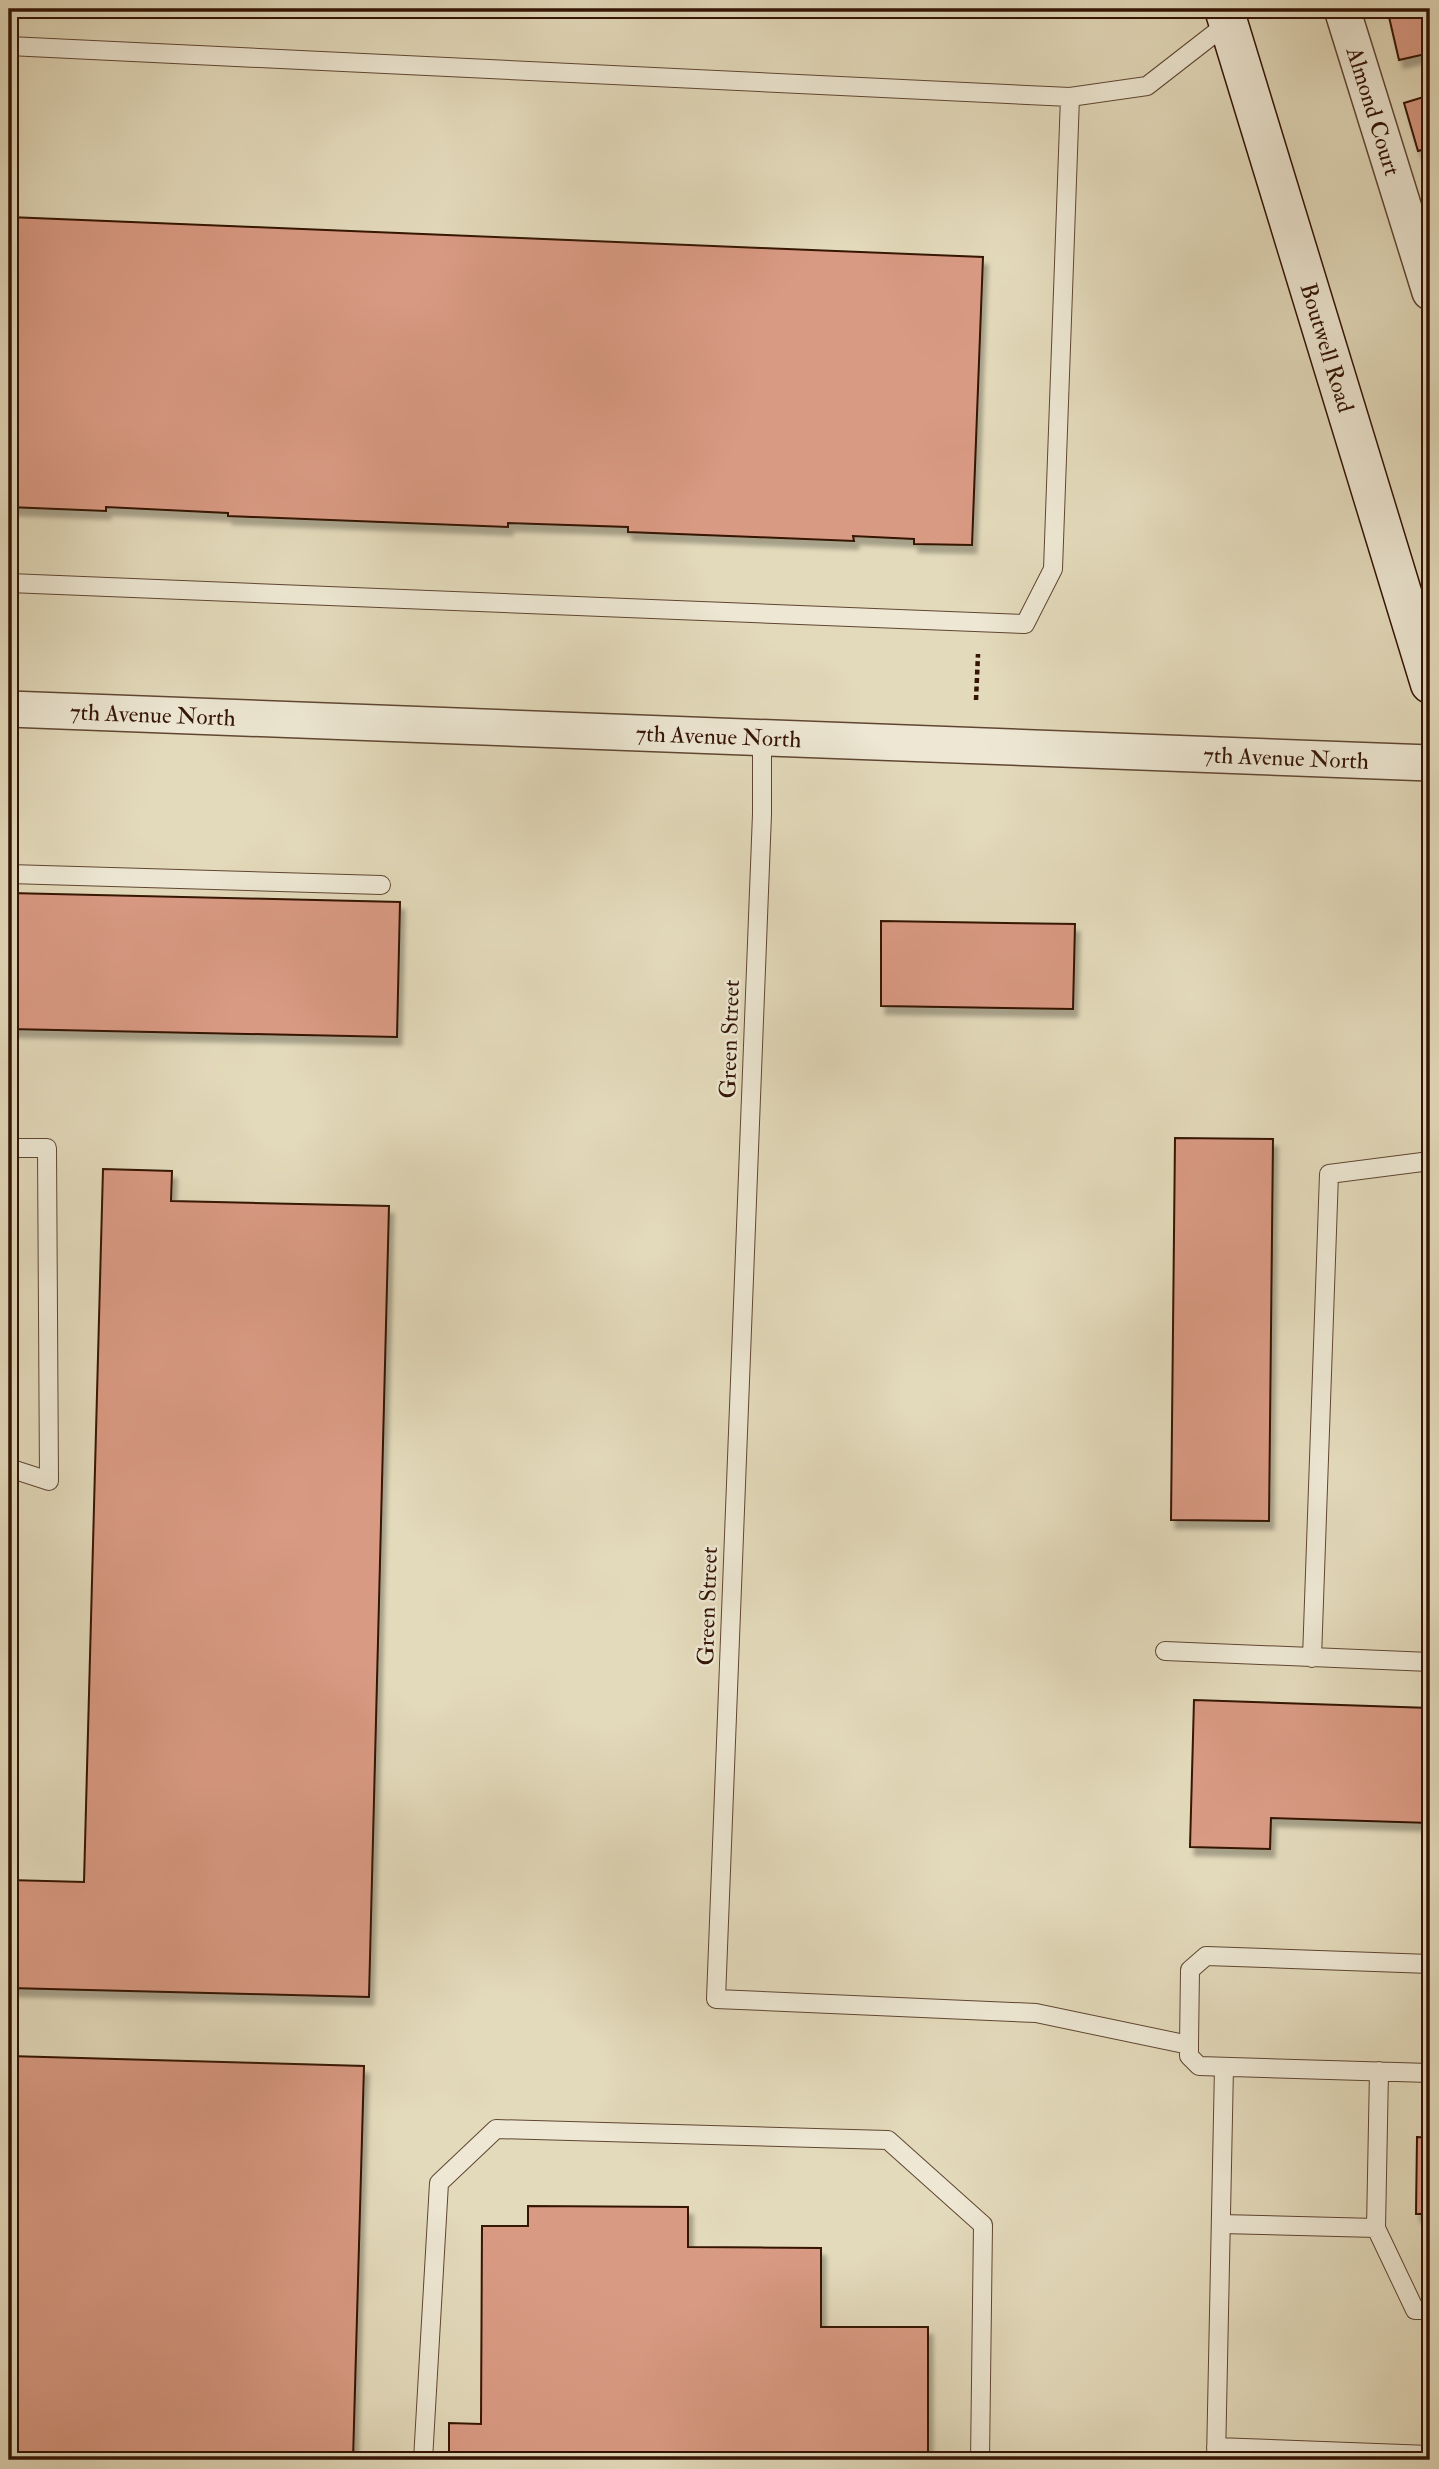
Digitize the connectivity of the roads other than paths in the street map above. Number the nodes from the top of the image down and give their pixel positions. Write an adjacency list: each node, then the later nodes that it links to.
1 (1342, 9): 5 (street, Almond Court)
2 (1226, 16): 4 (lane); 7 (street, Boutwell Road)
3 (9, 46): 4 (lane)
4 (1070, 97): 6 (lane)
5 (1430, 292)
6 (9, 583)
7 (1430, 684)
8 (9, 709): 9 (street, 7th Avenue North)
9 (762, 738): 10 (street, 7th Avenue North); 20 (lane, Green Street)
10 (1430, 763)
11 (9, 874): 12 (lane)
12 (381, 885)
13 (9, 1149): 15 (lane)
14 (1430, 1161): 17 (lane)
15 (9, 1468)
16 (1165, 1651): 17 (lane)
17 (1312, 1658): 18 (lane)
18 (1430, 1662)
19 (1430, 1964): 20 (lane)
20 (1189, 2045): 21 (lane)
21 (1224, 2067): 22 (lane); 24 (lane)
22 (1379, 2071): 23 (lane); 25 (lane)
23 (1430, 2073)
24 (1221, 2224): 25 (lane); 27 (lane)
25 (1376, 2228): 26 (lane)
26 (1430, 2310)
27 (1216, 2454): 28 (lane)
28 (1430, 2455)
29 (423, 2460): 30 (lane)
30 (981, 2460)

